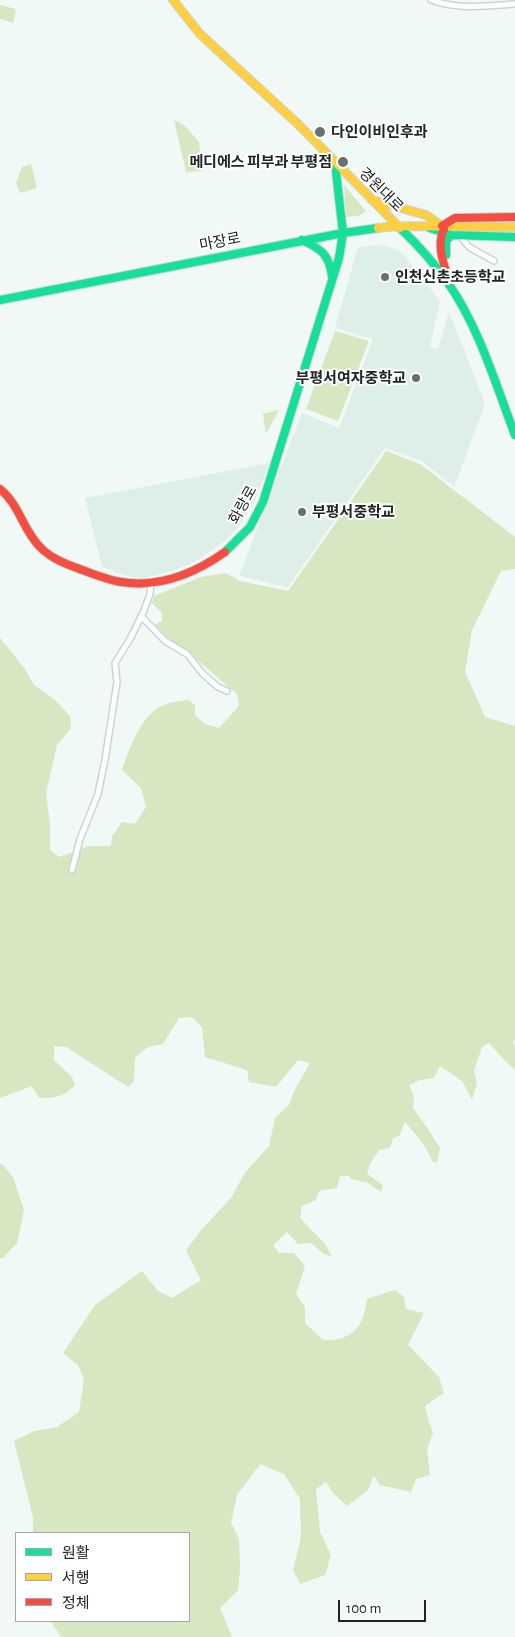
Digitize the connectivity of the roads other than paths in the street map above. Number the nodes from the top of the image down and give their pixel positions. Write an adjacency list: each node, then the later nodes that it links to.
1 (173, 0): 4 (main road, 경원대로)
2 (431, 0): 3 (street)
3 (515, 4)
4 (335, 163): 5 (main road, 경원대로); 10 (main road, 화랑로)
5 (371, 200): 7 (main road, 경원대로); 9 (main road)
6 (515, 217): 9 (main road)
7 (397, 226): 9 (main road, 마장로); 10 (main road, 마장로); 17 (main road, 경원대로)
8 (515, 227): 9 (main road, 마장로)
9 (444, 228): 11 (main road); 17 (main road)
10 (343, 233): 14 (main road, 마장로); 16 (main road, 화랑로)
11 (451, 235): 12 (main road); 17 (main road)
12 (460, 236): 13 (main road); 15 (street)
13 (515, 237)
14 (302, 240): 16 (main road); 18 (main road, 마장로)
15 (494, 261)
16 (333, 280): 21 (main road, 화랑로)
17 (449, 284): 19 (main road, 경원대로)
18 (0, 300)
19 (515, 435)
20 (0, 489): 21 (main road, 화랑로)
21 (151, 584): 22 (street)
22 (141, 616): 23 (street); 24 (street)
23 (227, 691)
24 (72, 870)

